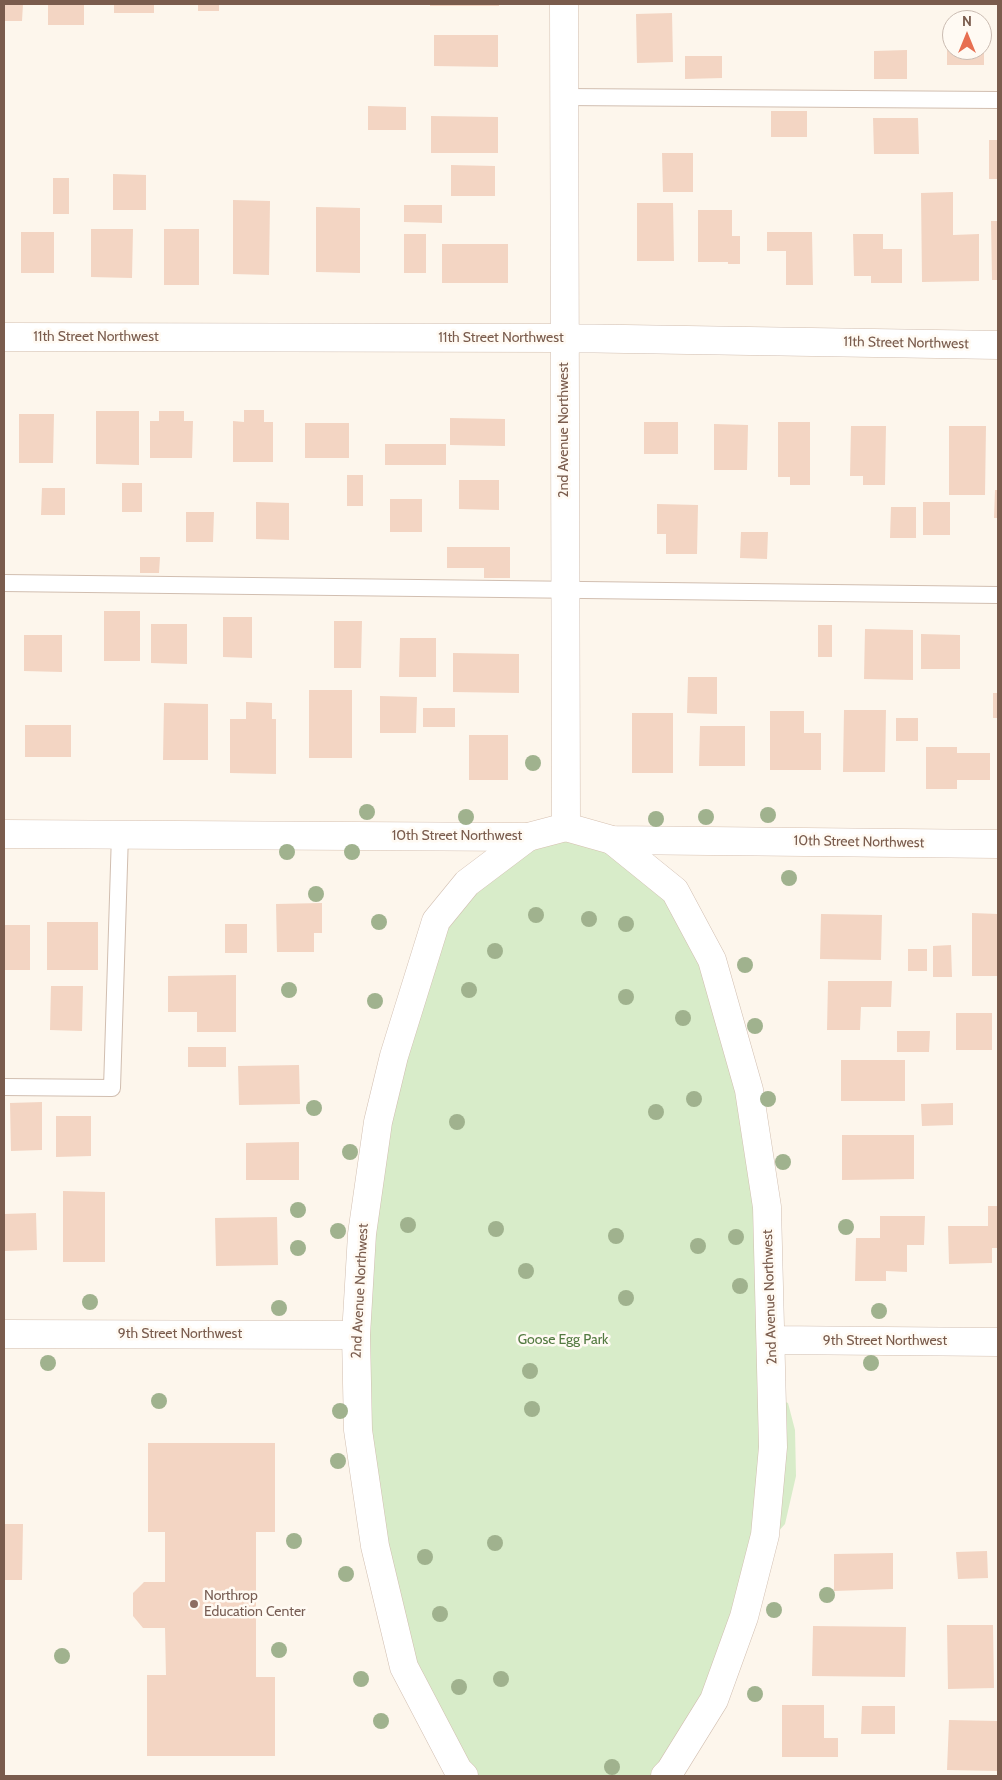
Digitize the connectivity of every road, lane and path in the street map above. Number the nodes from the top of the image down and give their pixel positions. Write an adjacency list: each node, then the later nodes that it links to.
1 (564, 4): 2 (street, 2nd Avenue Northwest)
2 (563, 97): 3 (lane); 5 (street, 2nd Avenue Northwest)
3 (998, 100)
4 (4, 337): 5 (street, 11th Street Northwest)
5 (563, 338): 6 (street, 11th Street Northwest); 8 (street, 2nd Avenue Northwest)
6 (998, 345)
7 (4, 584): 8 (lane)
8 (565, 590): 9 (lane); 10 (street, 2nd Avenue Northwest)
9 (998, 595)
10 (566, 827): 13 (street, 10th Street Northwest); 14 (street, 10th Street Northwest)
11 (4, 834): 12 (street, 10th Street Northwest)
12 (120, 834): 13 (street, 10th Street Northwest); 16 (lane)
13 (528, 837): 18 (street, 2nd Avenue Northwest)
14 (612, 840): 15 (street, 10th Street Northwest); 19 (street, 2nd Avenue Northwest)
15 (998, 844)
16 (4, 1087)
17 (4, 1334): 18 (street, 9th Street Northwest)
18 (356, 1335): 21 (street, 2nd Avenue Northwest)
19 (771, 1340): 20 (street, 9th Street Northwest); 22 (street, 2nd Avenue Northwest)
20 (998, 1342)
21 (464, 1776)
22 (665, 1776)

